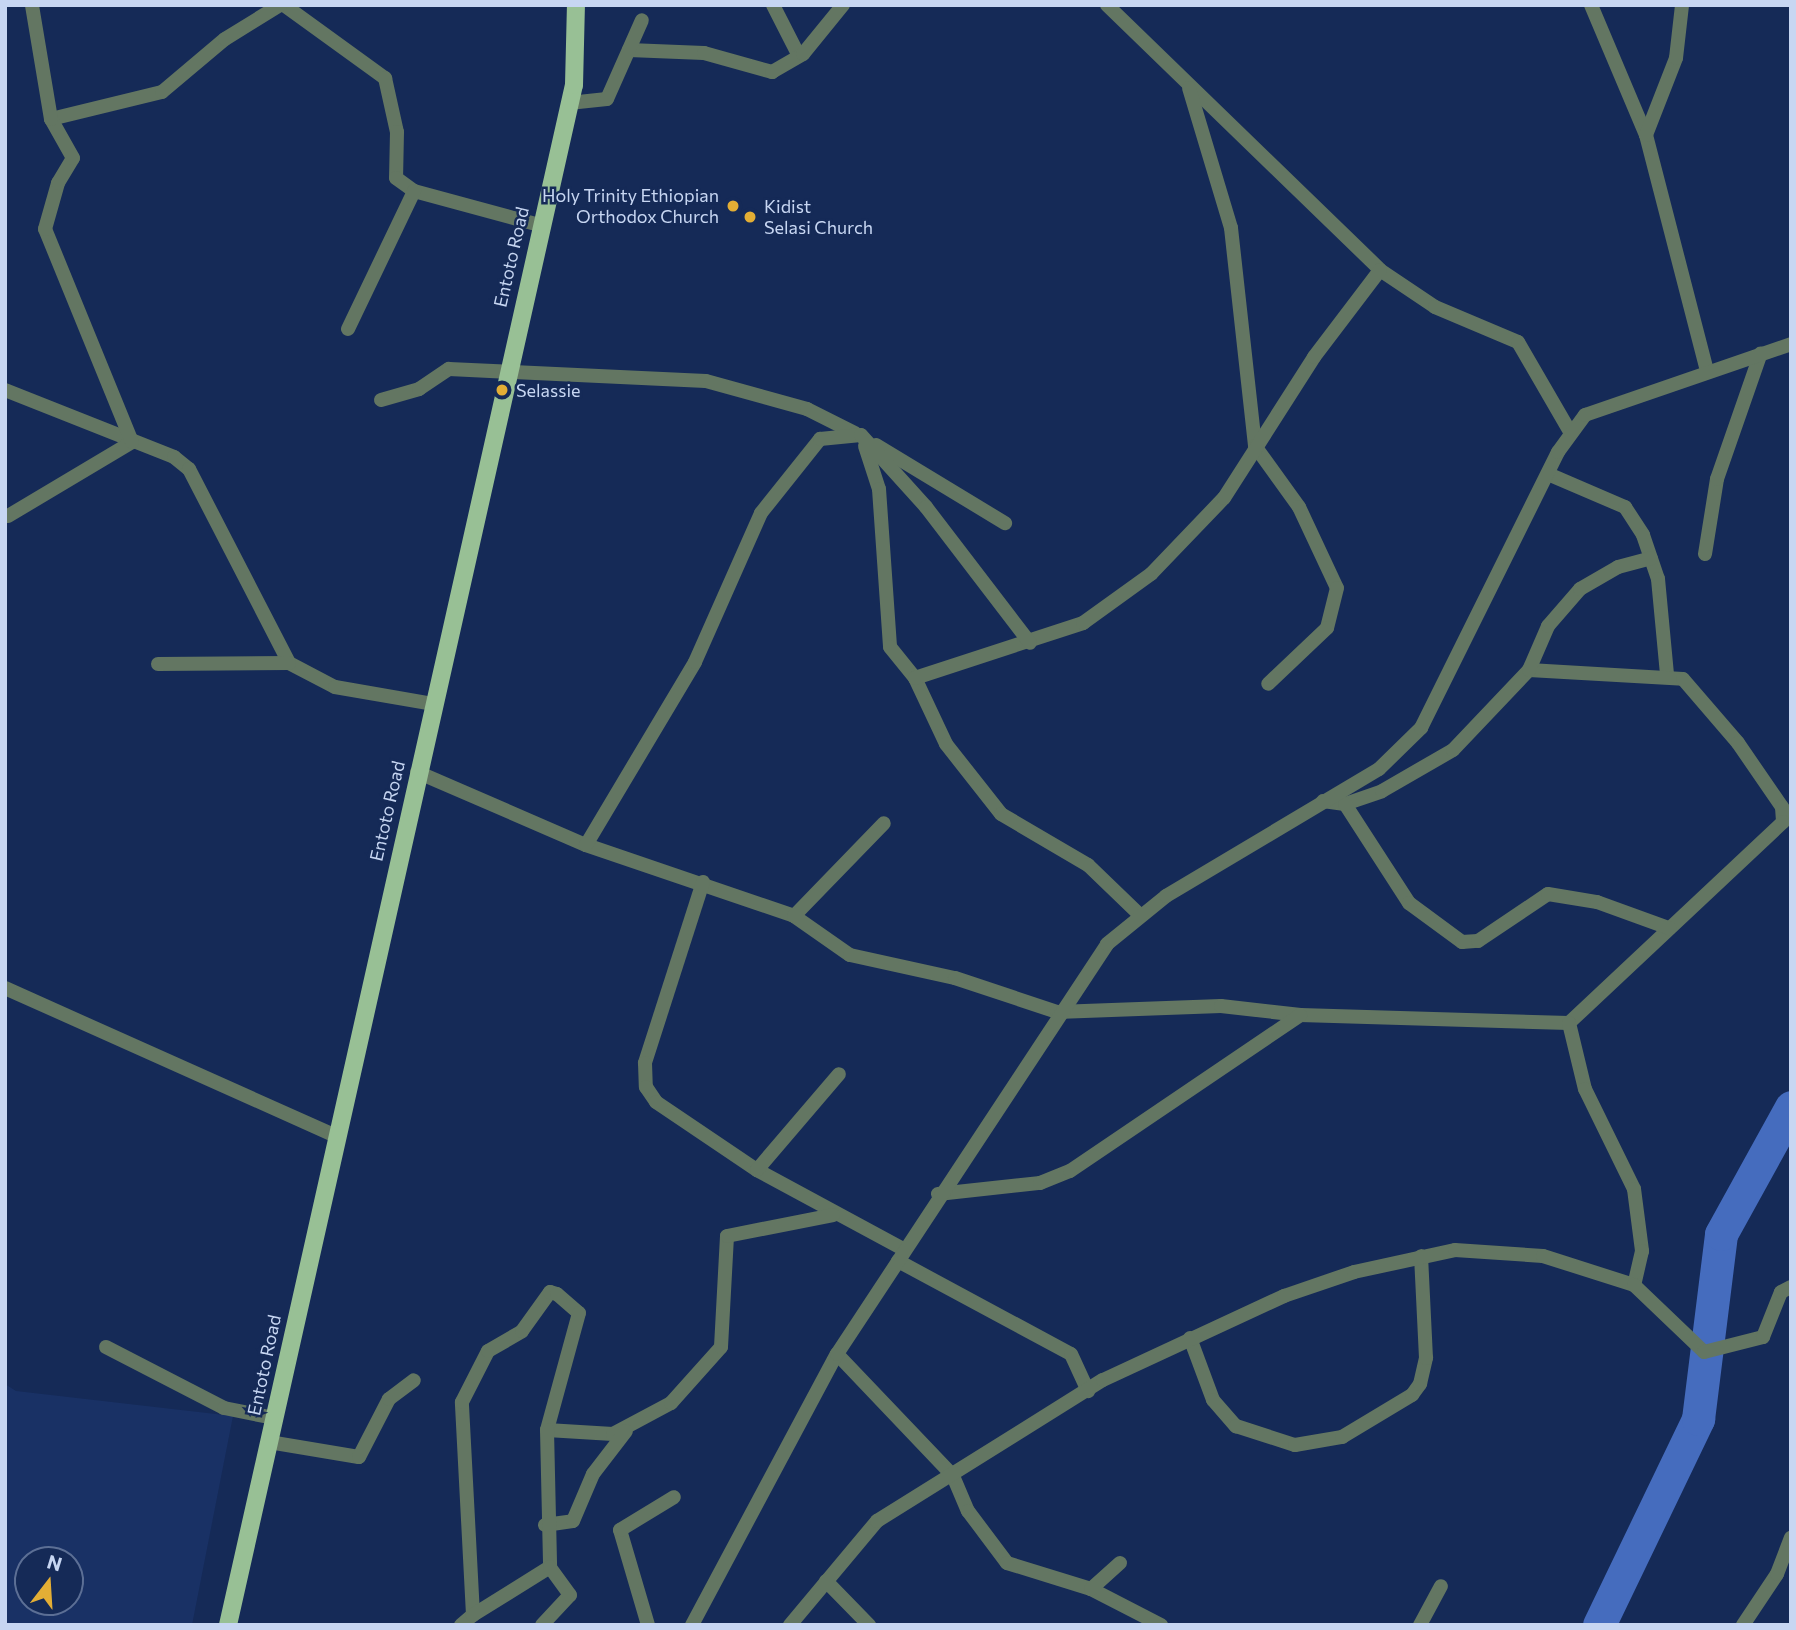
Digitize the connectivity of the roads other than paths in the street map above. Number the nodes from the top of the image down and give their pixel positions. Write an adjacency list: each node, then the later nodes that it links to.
1 (32, 5): 14 (street)
2 (282, 5): 14 (street); 16 (street)
3 (576, 5): 13 (main road, Entoto Road)
4 (773, 5): 11 (street)
5 (843, 5): 11 (street)
6 (1107, 5): 12 (street)
7 (1591, 5): 15 (street)
8 (1682, 5): 15 (street)
9 (642, 20): 10 (street)
10 (629, 50): 11 (street); 13 (street)
11 (799, 56)
12 (1189, 88): 18 (street); 29 (street)
13 (569, 103): 17 (main road, Entoto Road)
14 (51, 119): 28 (street)
15 (1646, 135): 23 (street)
16 (414, 191): 17 (street); 19 (street)
17 (540, 225): 22 (main road, Entoto Road)
18 (1380, 270): 26 (street); 29 (street)
19 (348, 329)
20 (1791, 344): 21 (street)
21 (1761, 353): 23 (street); 33 (street)
22 (506, 369): 25 (street); 27 (street); 42 (main road, Entoto Road)
23 (1707, 371): 26 (street)
24 (5, 390): 28 (street)
25 (381, 400)
26 (1569, 430): 30 (street)
27 (861, 435): 32 (street); 35 (street); 40 (street); 47 (street)
28 (132, 442): 31 (street); 36 (street)
29 (1255, 446): 35 (street); 41 (street)
30 (1548, 474): 34 (street); 44 (street)
31 (8, 516)
32 (1005, 523)
33 (1705, 554)
34 (1651, 558): 38 (street); 39 (street)
35 (1030, 643): 40 (street)
36 (289, 663): 37 (street); 42 (street)
37 (158, 664)
38 (1529, 670): 39 (street); 45 (street)
39 (1667, 675): 51 (street)
40 (915, 678): 49 (street)
41 (1268, 684)
42 (433, 704): 43 (main road, Entoto Road)
43 (417, 772): 47 (street); 57 (main road, Entoto Road)
44 (1324, 802): 45 (street); 49 (street)
45 (1345, 804): 51 (street)
46 (884, 823): 50 (street)
47 (586, 845): 48 (street)
48 (703, 882): 50 (street); 58 (street)
49 (1140, 915): 53 (street)
50 (794, 916): 53 (street)
51 (1669, 928): 55 (street)
52 (5, 988): 57 (street)
53 (1057, 1013): 54 (street); 59 (street)
54 (1300, 1015): 55 (street); 59 (street)
55 (1569, 1023): 63 (street)
56 (839, 1074): 58 (street)
57 (334, 1135): 70 (main road, Entoto Road)
58 (757, 1170): 60 (street)
59 (938, 1194): 61 (street)
60 (833, 1215): 61 (street); 72 (street)
61 (901, 1255): 67 (street); 69 (street)
62 (1421, 1256): 63 (street); 65 (street); 65 (street)
63 (1634, 1285): 64 (street)
64 (1791, 1287)
65 (1190, 1338): 69 (street)
66 (107, 1347): 70 (street)
67 (836, 1354): 74 (street); 88 (street)
68 (414, 1380): 73 (street)
69 (1087, 1391): 74 (street)
70 (274, 1418): 73 (main road, Entoto Road)
71 (547, 1430): 72 (street); 76 (street); 83 (street)
72 (626, 1431): 76 (street)
73 (269, 1442): 84 (main road, Entoto Road)
74 (953, 1476): 80 (street); 82 (street)
75 (674, 1497): 87 (street)
76 (545, 1525): 79 (street)
77 (1791, 1538): 93 (street)
78 (1120, 1563): 82 (street)
79 (550, 1567): 83 (street); 86 (street)
80 (826, 1581): 89 (street); 90 (street)
81 (1441, 1586): 92 (street)
82 (1091, 1589): 91 (street)
83 (473, 1615): 85 (street)
84 (228, 1625)
85 (461, 1625)
86 (542, 1625)
87 (648, 1625)
88 (692, 1625)
89 (790, 1625)
90 (869, 1625)
91 (1161, 1625)
92 (1420, 1625)
93 (1743, 1625)

